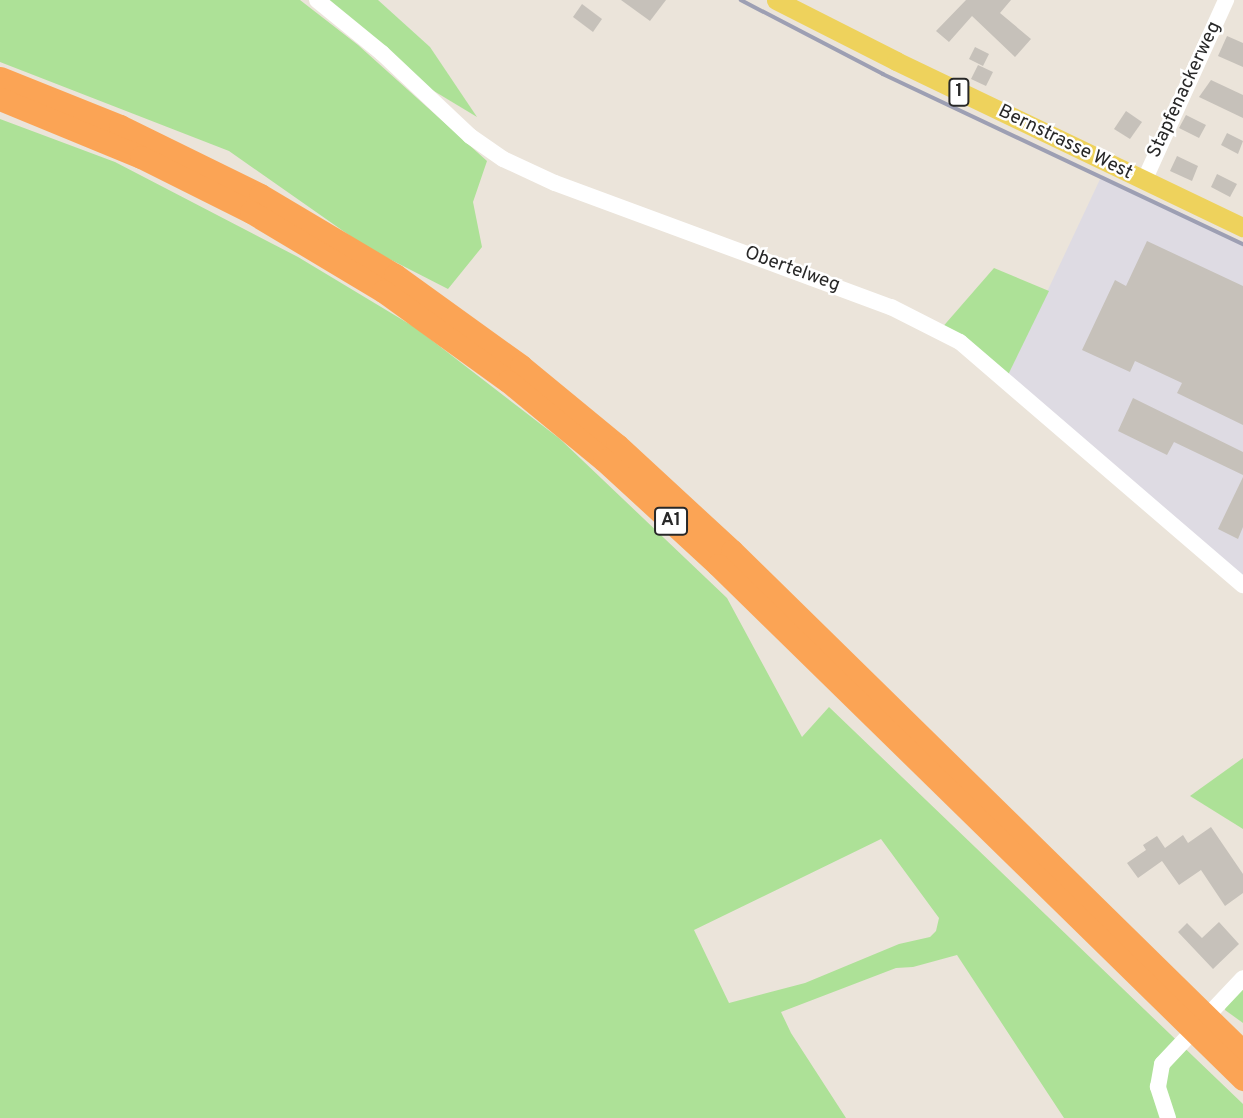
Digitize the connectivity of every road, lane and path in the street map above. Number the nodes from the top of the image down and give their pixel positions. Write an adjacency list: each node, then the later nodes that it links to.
1 (317, 0): 8 (street, Obertelweg)
2 (776, 0): 6 (main road, Bernstrasse West / 1)
3 (1226, 0): 6 (street, Stapfenackerweg)
4 (0, 78): 10 (highway, A1)
5 (0, 99): 11 (highway, A1)
6 (1144, 181): 7 (main road, Bernstrasse West / 1)
7 (1243, 227)
8 (1243, 584)
9 (1243, 978): 12 (street)
10 (1243, 1052)
11 (1243, 1079)
12 (1168, 1118)

